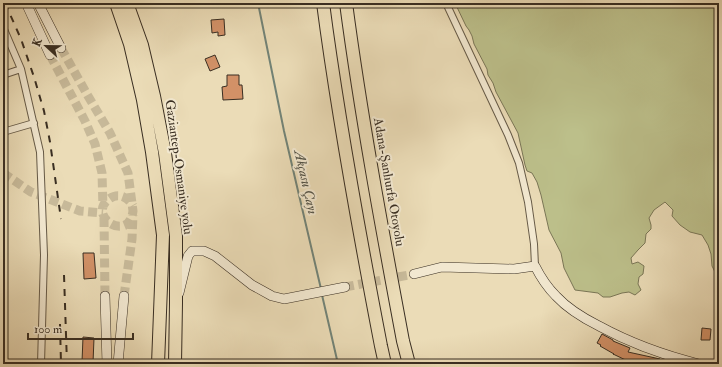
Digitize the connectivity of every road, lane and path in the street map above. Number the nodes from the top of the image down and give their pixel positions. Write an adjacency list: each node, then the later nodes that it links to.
1 (26, 3): 10 (street)
2 (38, 3): 9 (street)
3 (116, 3): 24 (highway, Gaziantep-Osmaniye yolu)
4 (127, 3): 20 (highway, Gaziantep-Osmaniye yolu)
5 (323, 3): 26 (highway)
6 (346, 3): 27 (highway, Adana-Şanlıurfa Otoyolu)
7 (446, 3): 15 (street)
8 (3, 27): 11 (street)
9 (61, 48)
10 (50, 55)
11 (21, 69): 12 (street); 13 (street)
12 (3, 75)
13 (34, 123): 14 (street); 21 (street)
14 (3, 132)
15 (536, 266): 16 (street); 28 (street)
16 (414, 274)
17 (345, 287): 20 (street)
18 (105, 296): 22 (street)
19 (124, 296): 23 (street)
20 (176, 303): 25 (highway, Gaziantep-Osmaniye yolu)
21 (41, 364)
22 (107, 364)
23 (118, 364)
24 (158, 364)
25 (175, 364)
26 (385, 364)
27 (409, 364)
28 (699, 364)

